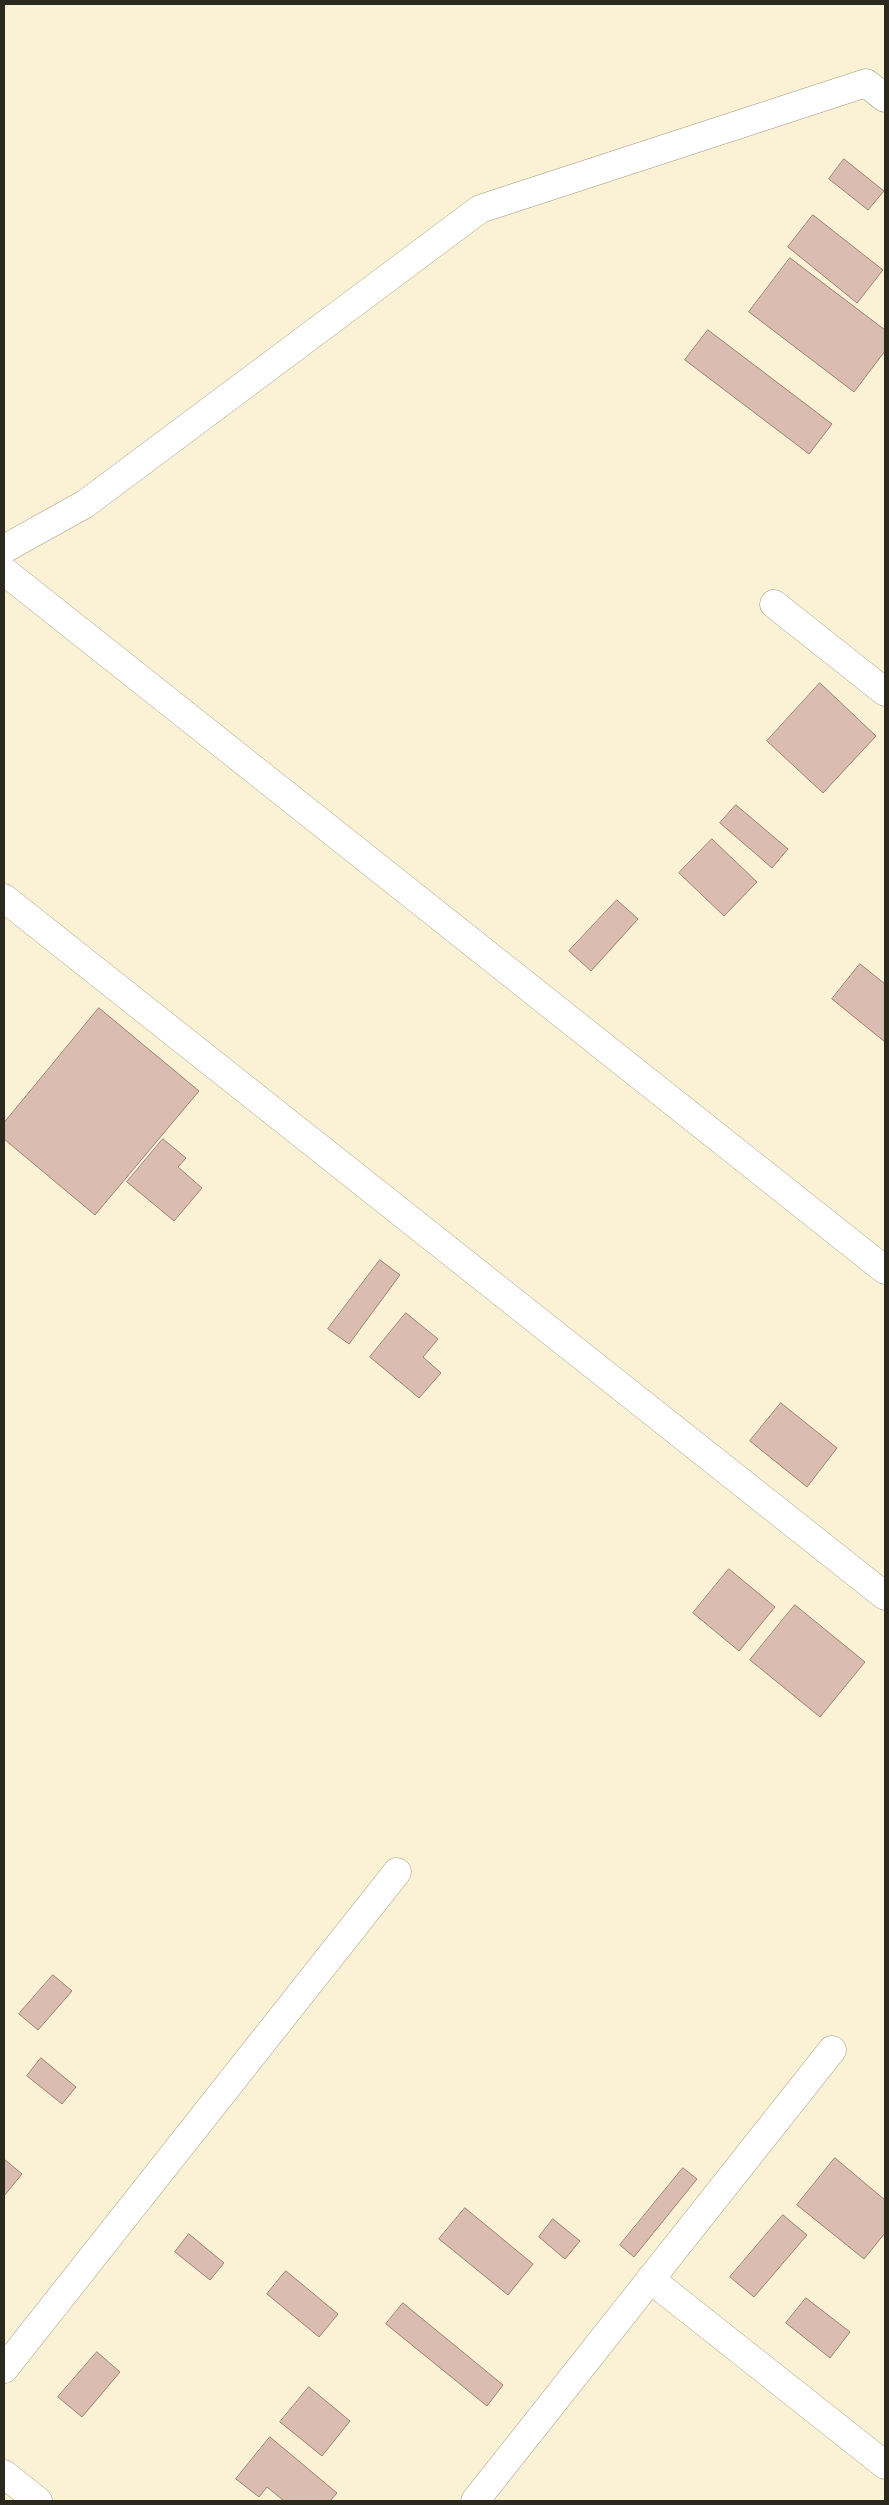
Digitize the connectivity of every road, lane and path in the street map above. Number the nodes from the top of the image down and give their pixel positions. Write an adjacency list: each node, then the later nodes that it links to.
1 (885, 98): 2 (street)
2 (4, 549)
3 (4, 571): 7 (street)
4 (774, 604): 5 (street)
5 (885, 692)
6 (4, 898): 8 (street)
7 (885, 1270)
8 (885, 1596)
9 (397, 1872): 12 (street)
10 (832, 2050): 11 (street)
11 (650, 2280): 13 (street); 16 (street)
12 (4, 2369)
13 (885, 2465)
14 (4, 2474): 15 (street)
15 (38, 2501)
16 (475, 2501)

